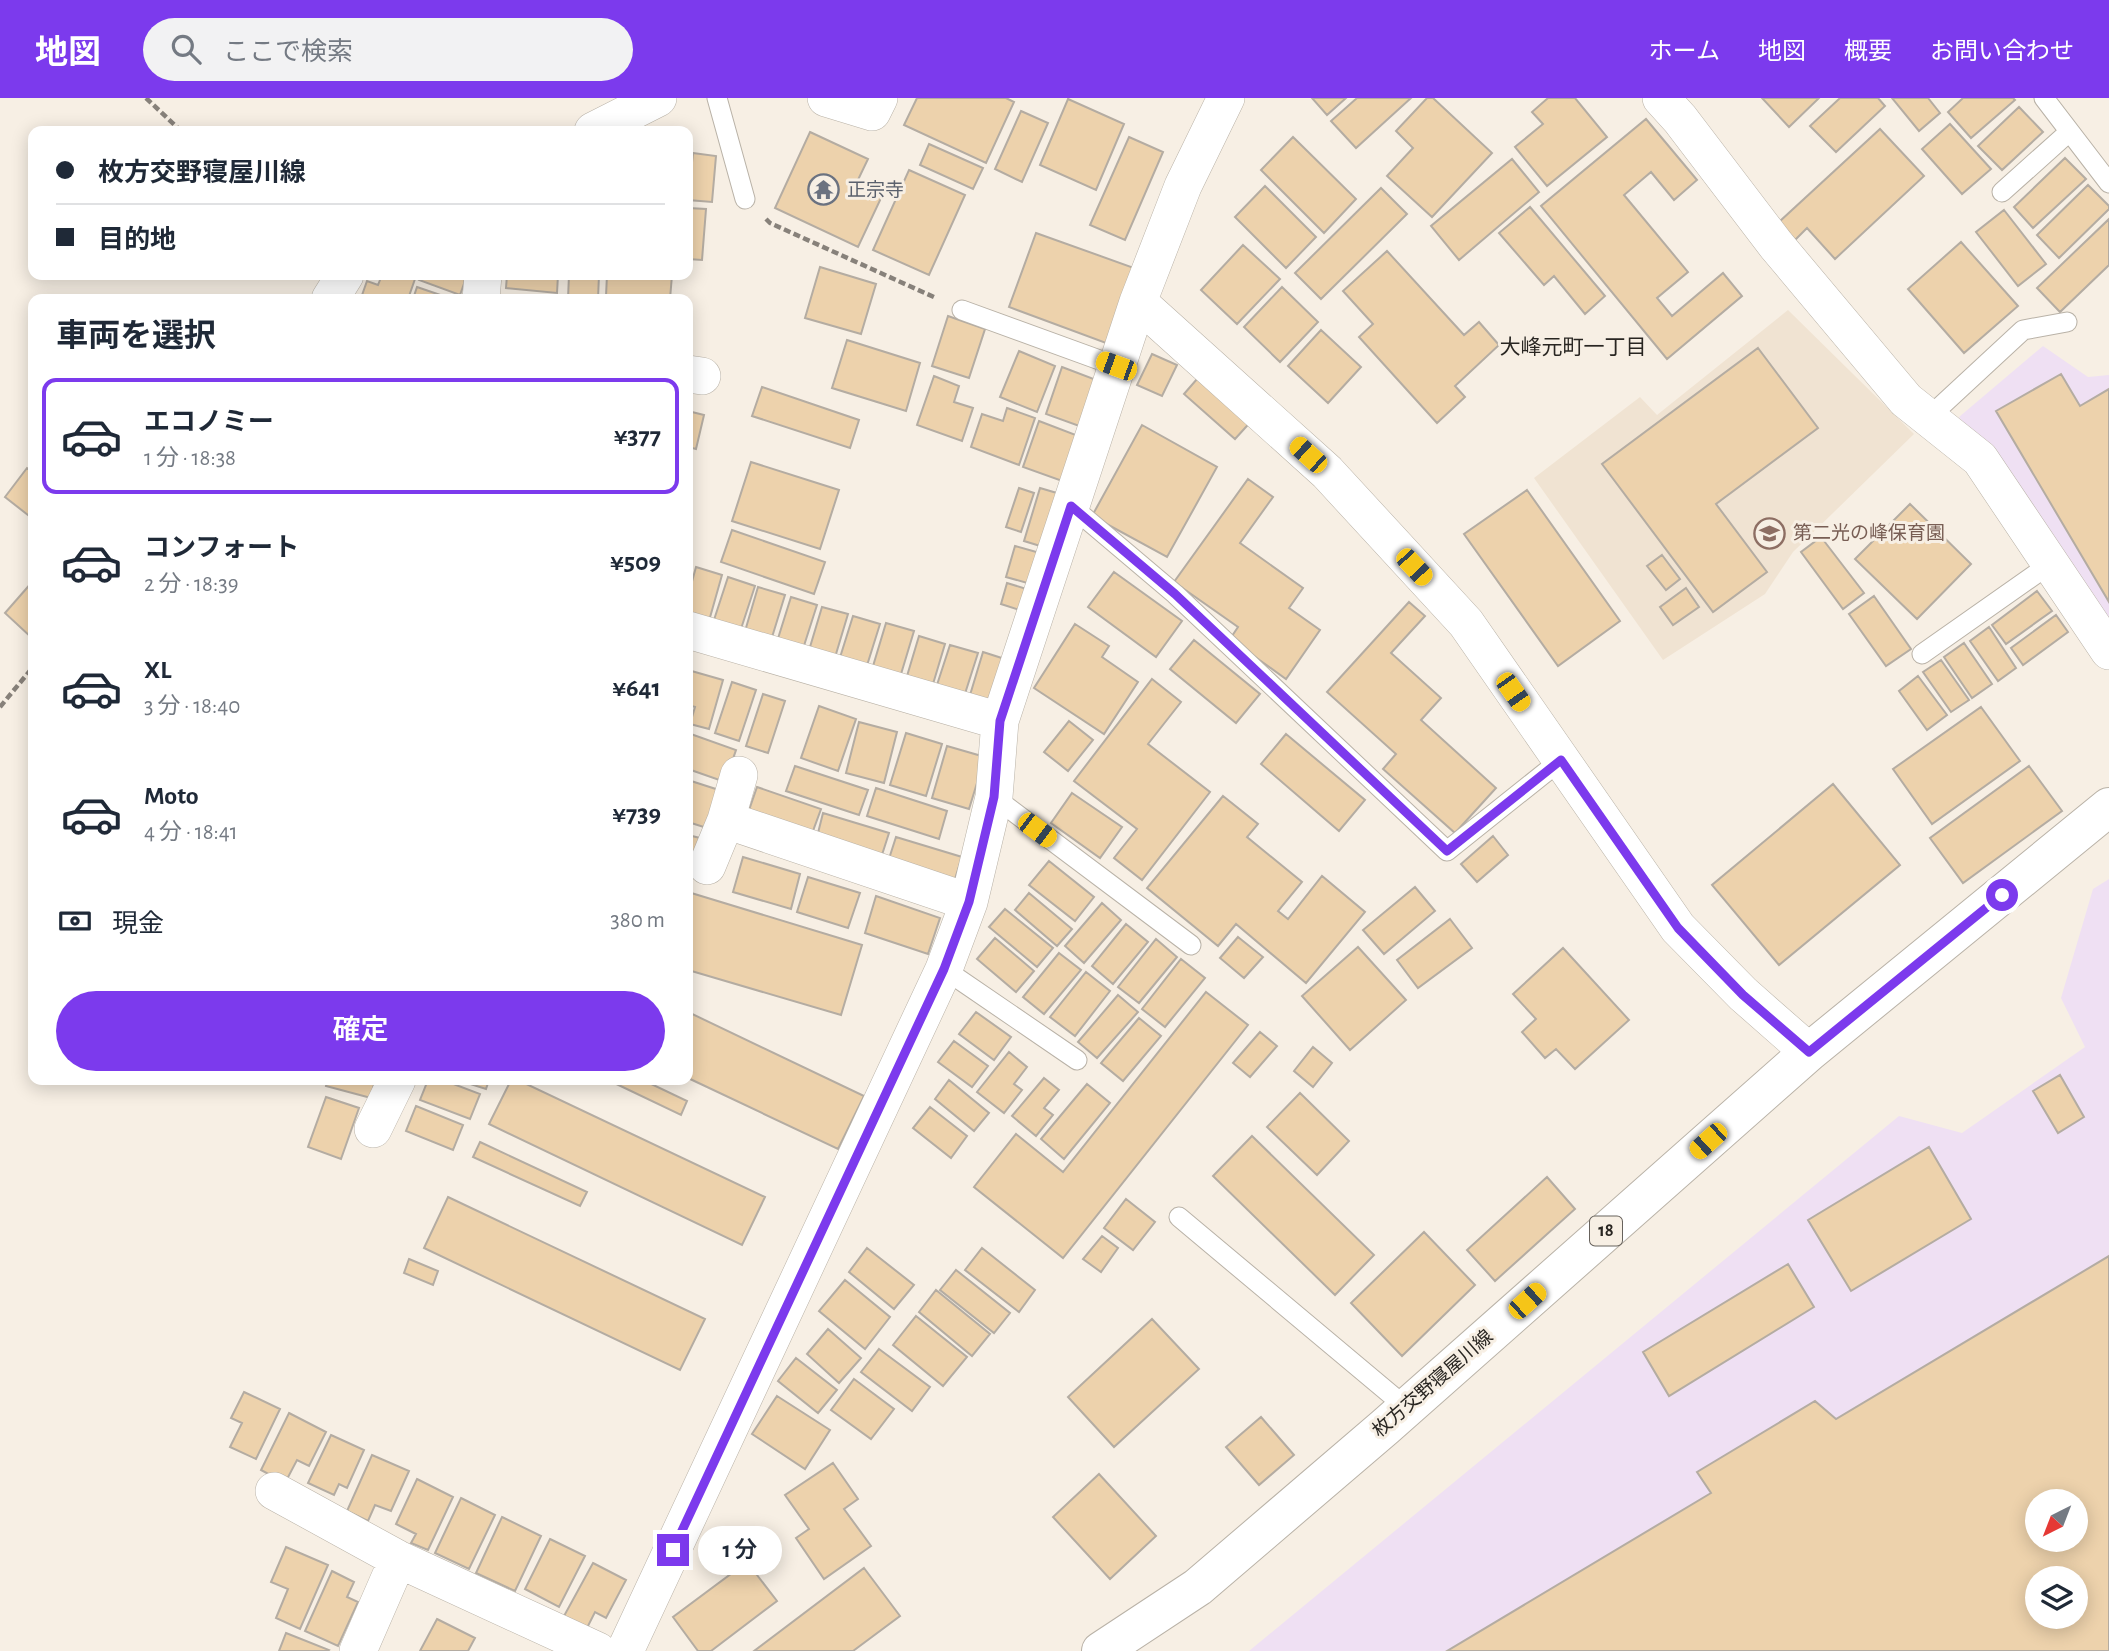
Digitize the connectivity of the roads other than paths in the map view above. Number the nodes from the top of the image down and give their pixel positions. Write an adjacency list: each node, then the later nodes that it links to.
1 (658, 98): 8 (street)
2 (717, 98): 12 (lane)
3 (826, 98): 4 (street)
4 (879, 98)
5 (1226, 98): 13 (street)
6 (1661, 98): 17 (street)
7 (2044, 98): 9 (lane)
8 (603, 126)
9 (2069, 132): 10 (lane); 11 (lane)
10 (2109, 183)
11 (2002, 192)
12 (746, 199)
13 (1138, 302): 16 (street); 24 (street)
14 (962, 310): 16 (lane)
15 (2067, 321): 17 (lane)
16 (1116, 366): 18 (street)
17 (1928, 418): 19 (street)
18 (1071, 506): 23 (street); 24 (lane)
19 (2050, 564): 21 (street); 22 (lane)
20 (693, 631): 23 (street)
21 (2109, 651)
22 (1922, 654)
23 (1000, 721): 26 (street)
24 (1561, 760): 33 (street)
25 (739, 775): 28 (street)
26 (994, 797): 30 (street); 31 (lane)
27 (2109, 807): 33 (main road, 枚方交野寝屋川線 / 18)
28 (726, 820): 29 (street); 30 (street)
29 (707, 866)
30 (969, 902): 32 (street)
31 (1191, 944)
32 (944, 969): 34 (lane); 43 (street)
33 (1809, 1052): 38 (main road, 枚方交野寝屋川線 / 18)
34 (1077, 1060)
35 (395, 1085): 36 (street)
36 (373, 1129)
37 (1179, 1217): 38 (lane)
38 (1407, 1408): 44 (main road, 枚方交野寝屋川線 / 18)
39 (274, 1490): 40 (street)
40 (398, 1559): 41 (street); 42 (street)
41 (358, 1651)
42 (598, 1651)
43 (625, 1651)
44 (1101, 1651)

